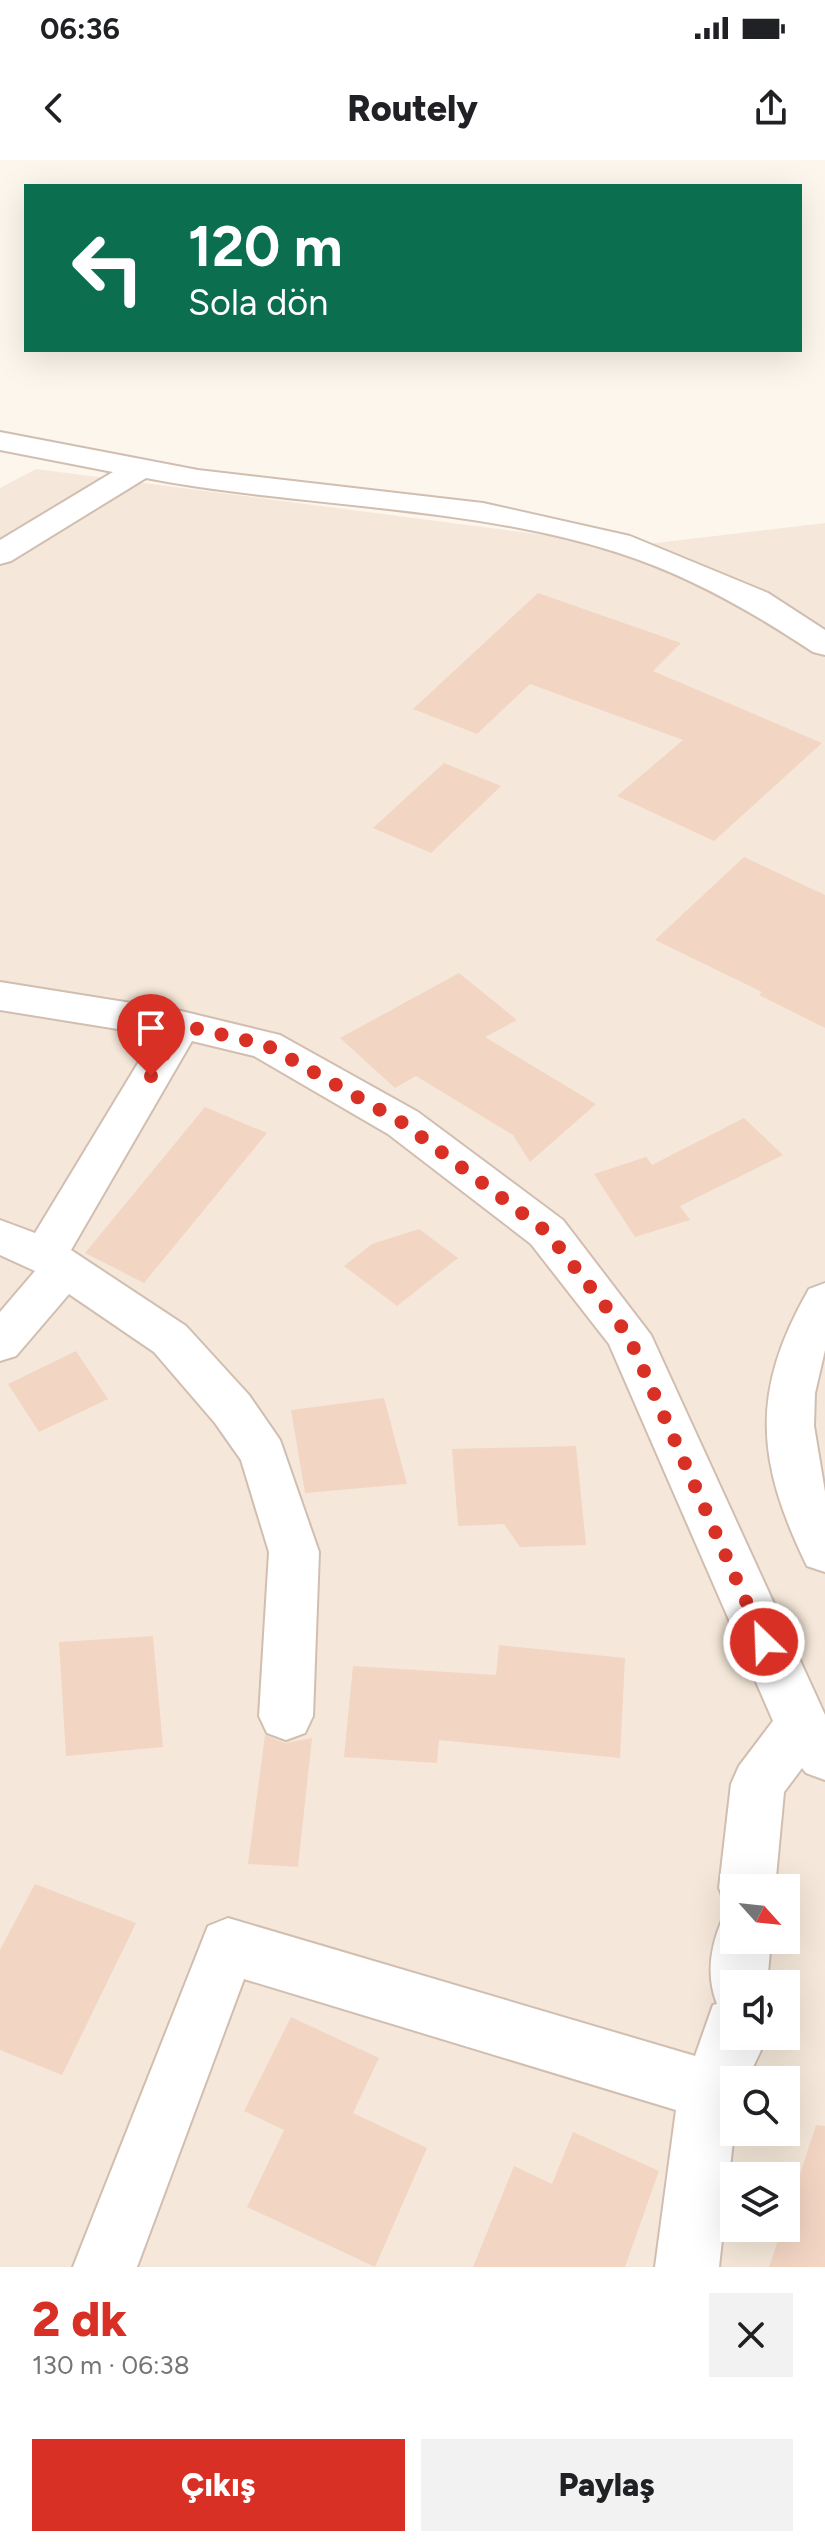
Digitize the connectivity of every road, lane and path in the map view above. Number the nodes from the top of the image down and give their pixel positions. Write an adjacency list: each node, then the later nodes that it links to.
1 (0, 441): 2 (street)
2 (141, 468): 3 (street); 4 (street)
3 (0, 554)
4 (825, 645)
5 (0, 996): 6 (street)
6 (181, 1025): 8 (street); 13 (street)
7 (0, 1237): 8 (street)
8 (55, 1262): 10 (street); 12 (street)
9 (825, 1301): 11 (street)
10 (0, 1343)
11 (825, 1551)
12 (286, 1716)
13 (813, 1740): 14 (street)
14 (748, 1874)
15 (731, 2050): 16 (street)
16 (709, 2090): 17 (street); 18 (street)
17 (105, 2267)
18 (687, 2267)

